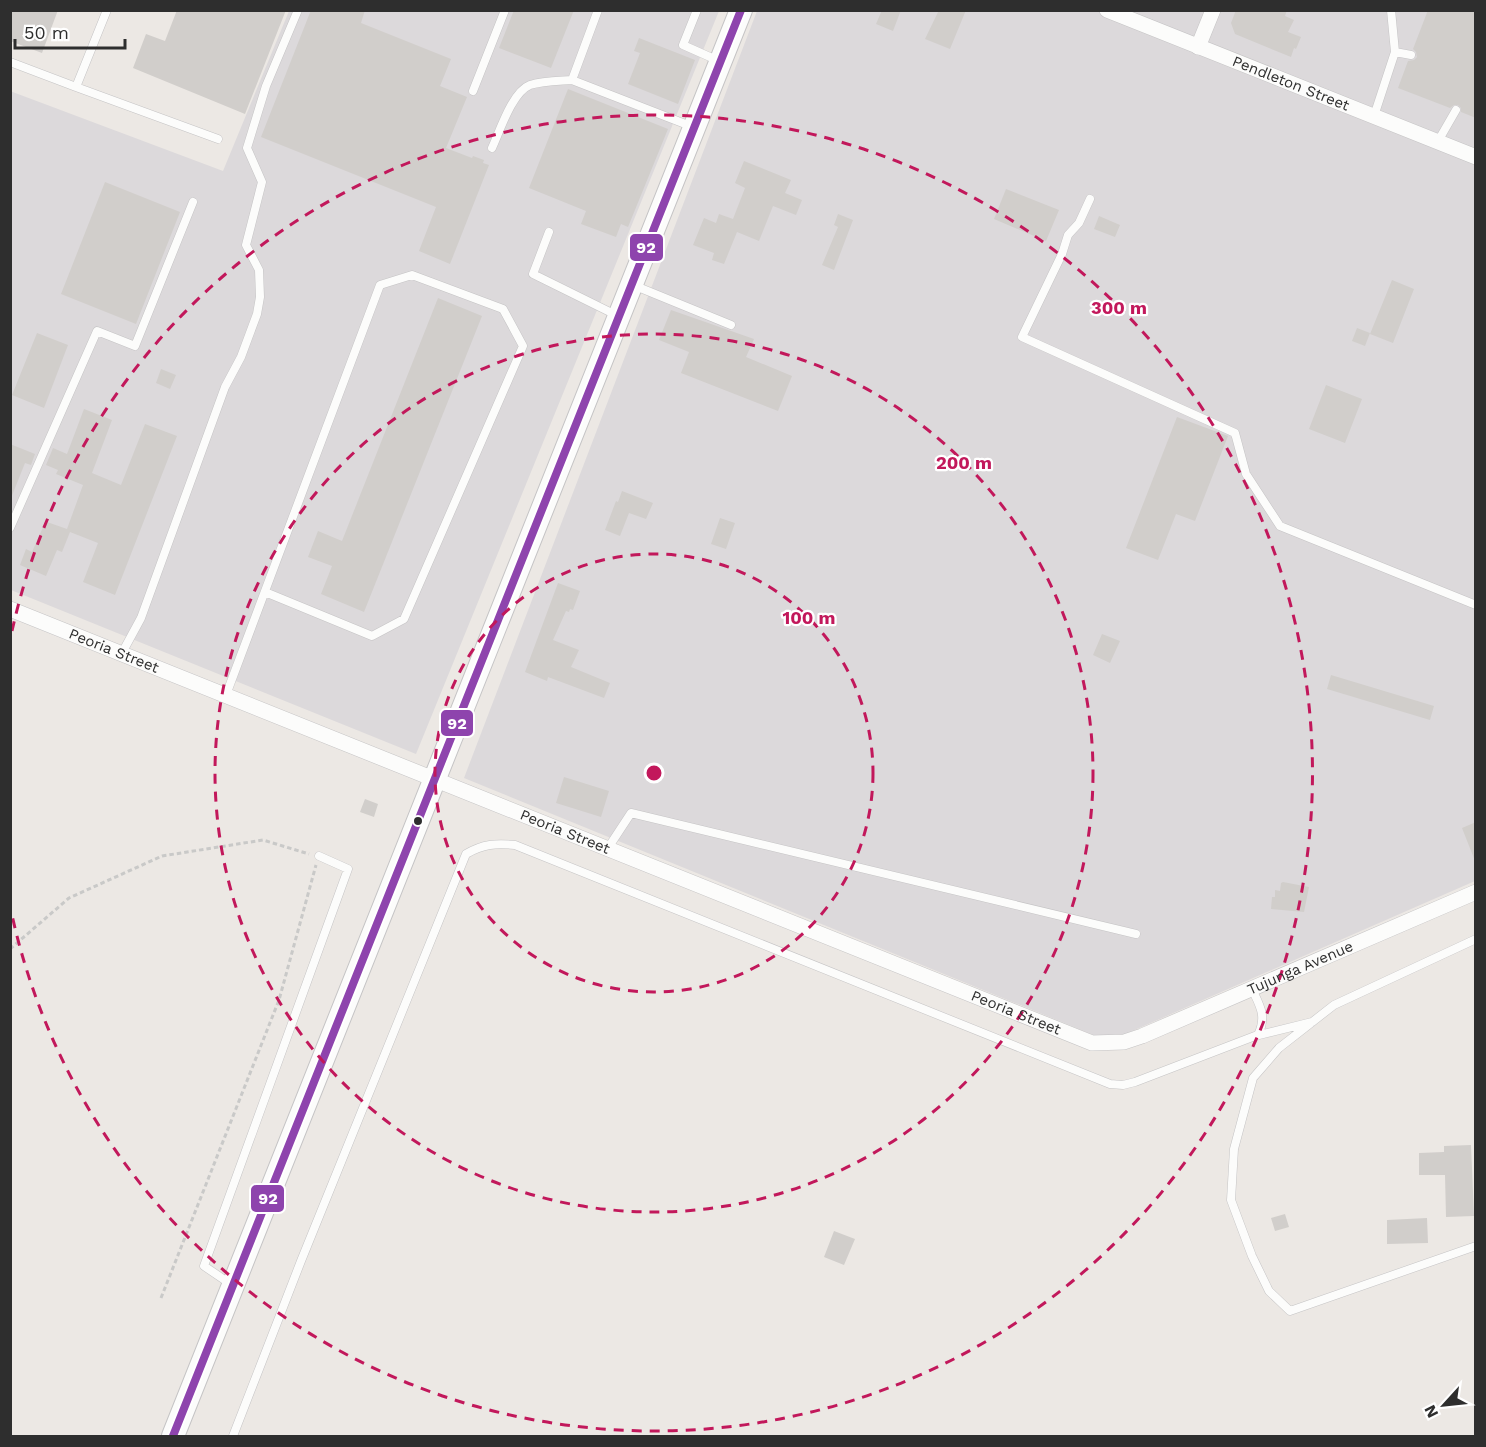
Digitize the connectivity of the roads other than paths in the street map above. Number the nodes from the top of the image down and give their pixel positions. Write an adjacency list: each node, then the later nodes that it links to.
1 (107, 10): 16 (lane)
2 (298, 10): 35 (lane)
3 (505, 10): 17 (lane)
4 (598, 10): 15 (lane)
5 (697, 10): 14 (lane)
6 (741, 10): 14 (main road)
7 (1107, 10): 10 (street, Pendleton Street)
8 (1213, 10): 10 (street)
9 (1391, 10): 11 (lane)
10 (1198, 47): 19 (street, Pendleton Street)
11 (1395, 52): 12 (lane); 19 (lane)
12 (1411, 55)
13 (10, 62): 16 (lane)
14 (721, 62): 20 (main road)
15 (572, 80): 20 (lane); 23 (lane)
16 (76, 87): 21 (lane)
17 (473, 91)
18 (1456, 110): 22 (lane)
19 (1374, 118): 22 (street, Pendleton Street)
20 (694, 128): 28 (main road)
21 (218, 139)
22 (1437, 143): 24 (street, Pendleton Street)
23 (492, 148)
24 (1476, 158)
25 (1090, 199): 33 (lane)
26 (193, 202): 31 (lane)
27 (549, 232): 29 (lane)
28 (632, 285): 29 (main road); 30 (lane)
29 (619, 316): 37 (main road)
30 (731, 325)
31 (10, 528)
32 (265, 592): 32 (lane); 36 (lane)
33 (1476, 605)
34 (10, 609): 35 (street, Peoria Street)
35 (122, 653): 36 (street, Peoria Street)
36 (226, 695): 37 (street, Peoria Street)
37 (434, 777): 38 (street, Peoria Street); 48 (main road)
38 (608, 848): 41 (lane); 46 (street, Peoria Street)
39 (319, 856): 48 (lane)
40 (1476, 892): 43 (street, Tujunga Avenue)
41 (1136, 934)
42 (1476, 939): 44 (lane)
43 (1252, 989): 45 (lane); 46 (street, Tujunga Avenue)
44 (1312, 1022): 45 (lane); 47 (lane)
45 (1258, 1035): 50 (lane)
46 (1124, 1042)
47 (1476, 1246)
48 (232, 1286): 49 (main road)
49 (173, 1437)
50 (233, 1437)

